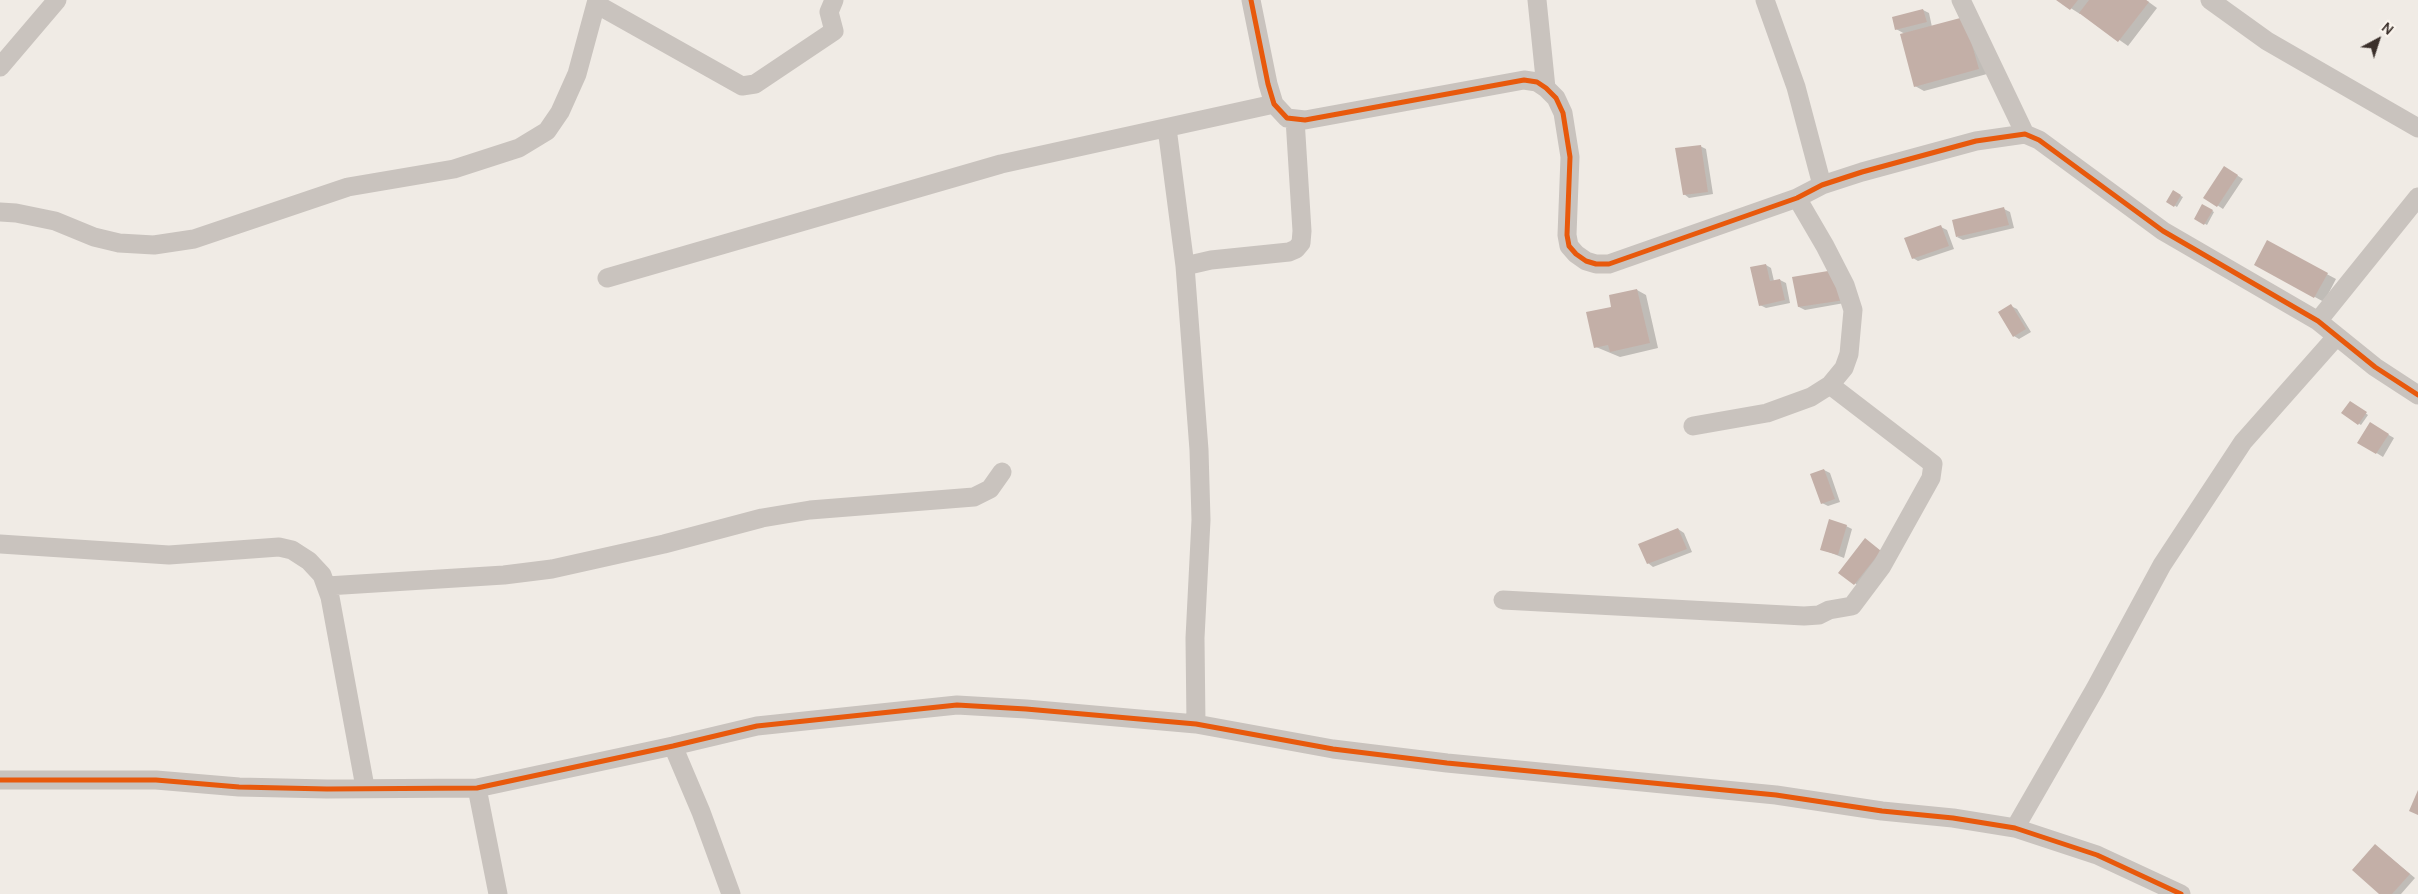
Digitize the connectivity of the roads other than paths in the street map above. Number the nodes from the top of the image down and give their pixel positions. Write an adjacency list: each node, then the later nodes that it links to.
1 (57, 0): 9 (street)
2 (834, 0): 8 (street)
3 (1251, 0): 11 (street)
4 (1537, 0): 10 (street)
5 (1765, 0): 16 (street)
6 (1961, 0): 15 (street)
7 (2210, 0): 14 (street)
8 (597, 2): 19 (street)
9 (0, 67)
10 (1546, 88): 12 (street); 18 (street)
11 (1274, 104): 12 (street); 13 (street)
12 (1295, 119): 20 (street)
13 (1167, 128): 20 (street); 21 (street)
14 (2418, 128)
15 (2025, 134): 16 (street); 22 (street)
16 (1822, 185): 18 (street)
17 (2418, 197): 22 (street)
18 (1797, 198): 24 (street)
19 (0, 212)
20 (1185, 266): 31 (street)
21 (607, 278)
22 (2318, 321): 23 (street)
23 (2336, 337): 25 (street); 36 (street)
24 (1830, 386): 26 (street); 30 (street)
25 (2418, 395)
26 (1693, 426)
27 (1002, 472): 29 (street)
28 (0, 544): 29 (street)
29 (327, 586): 34 (street)
30 (1503, 600)
31 (1196, 724): 32 (street); 36 (street)
32 (673, 746): 35 (street); 38 (street)
33 (0, 780): 34 (street)
34 (365, 787): 35 (street)
35 (477, 788): 37 (street)
36 (2015, 828): 39 (street)
37 (498, 894)
38 (731, 894)
39 (2181, 894)

